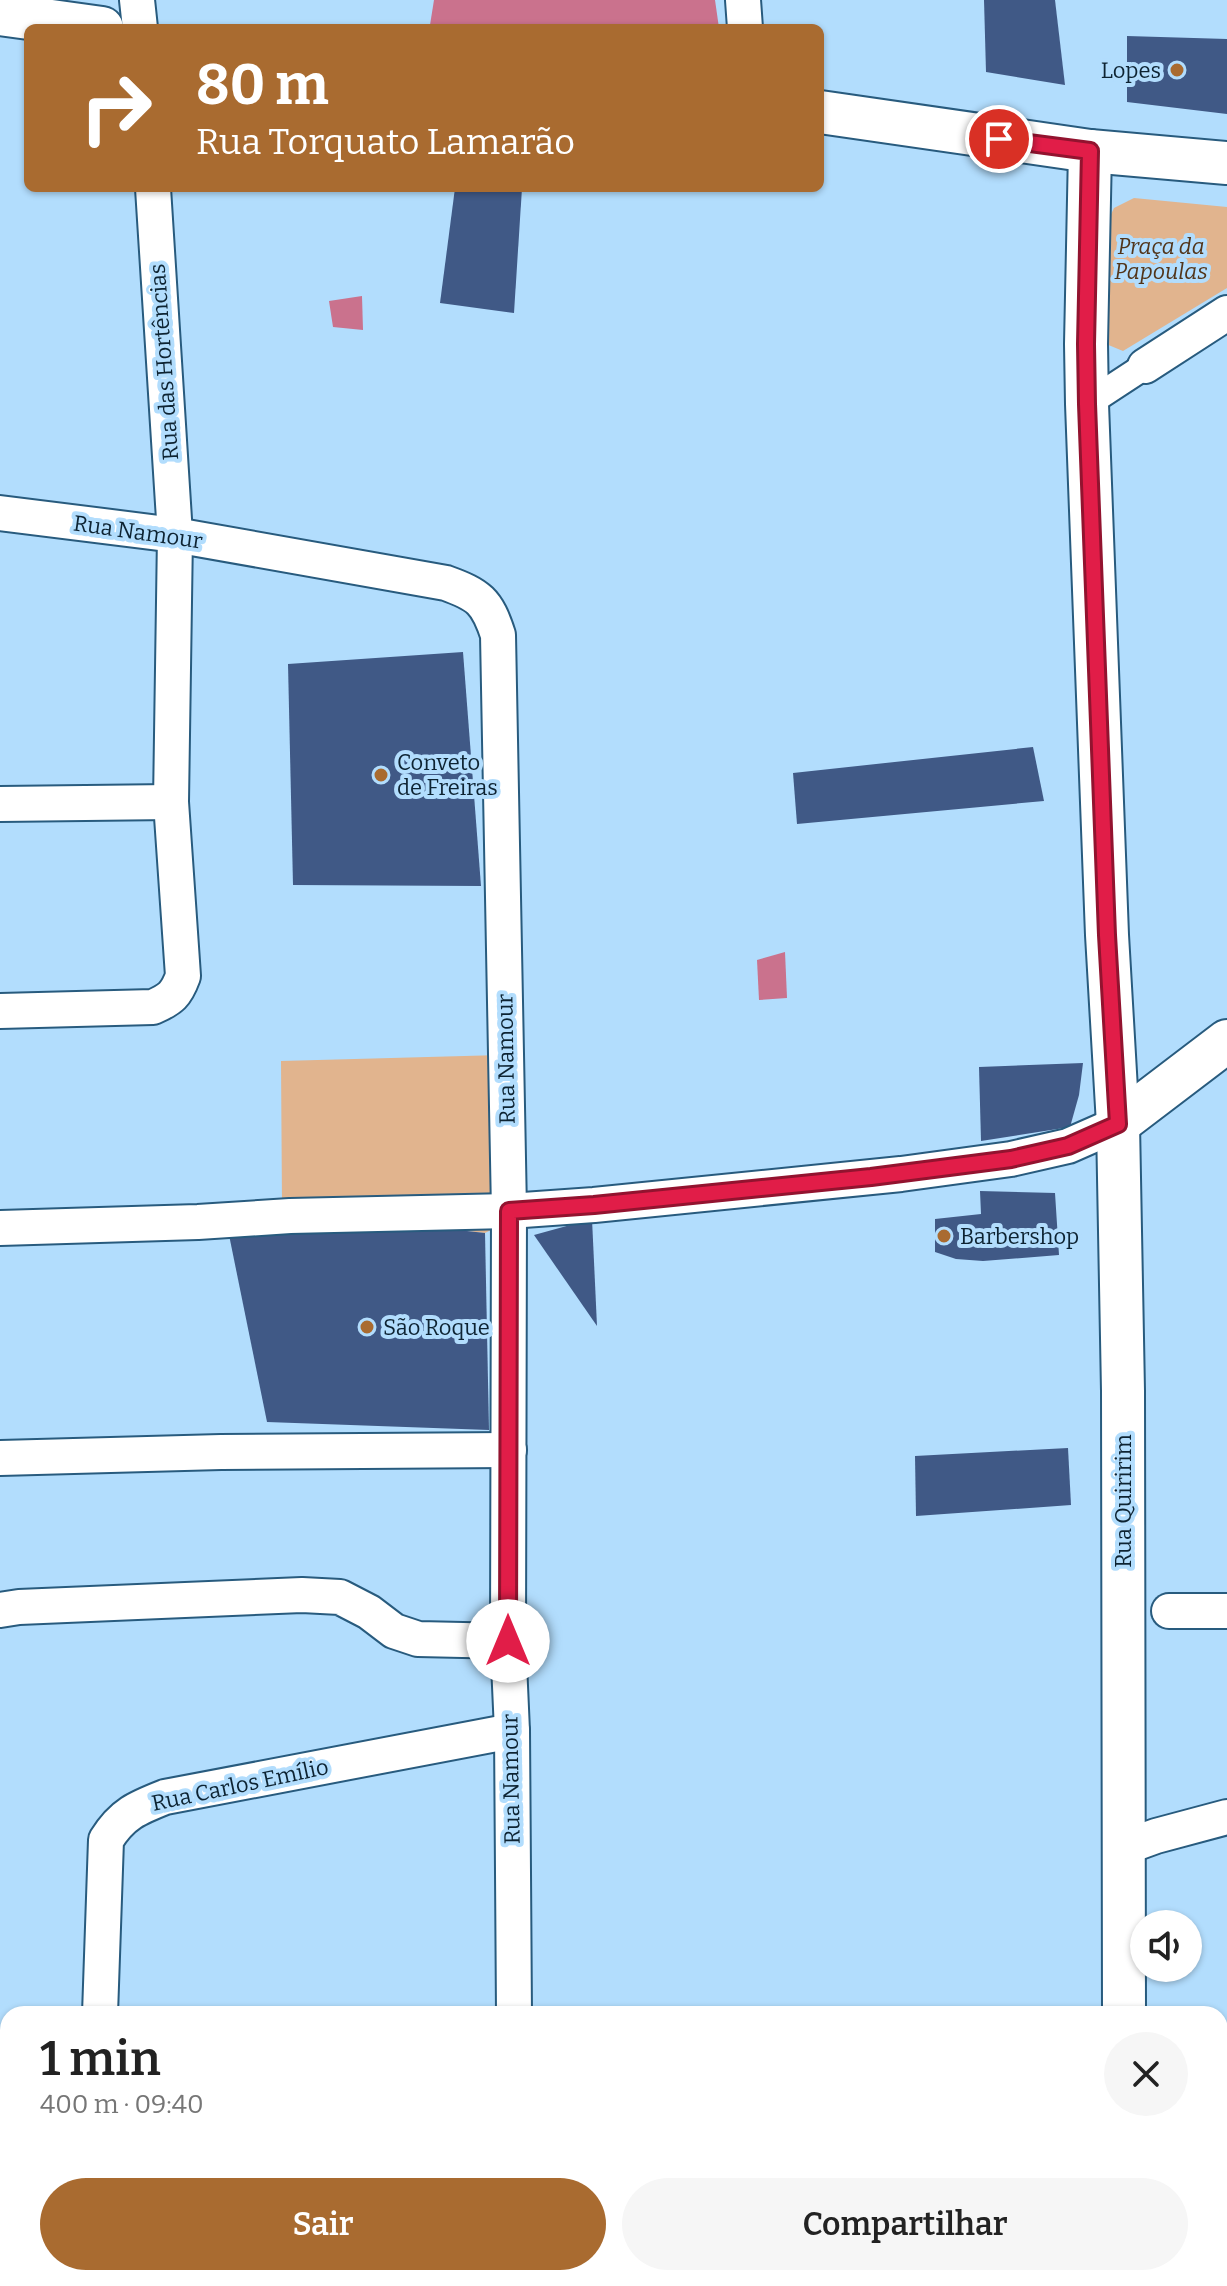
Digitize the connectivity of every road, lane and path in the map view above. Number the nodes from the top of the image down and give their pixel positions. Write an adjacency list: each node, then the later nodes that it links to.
1 (137, 0): 5 (street)
2 (743, 0): 6 (street)
3 (0, 14): 4 (street)
4 (73, 24)
5 (140, 24)
6 (745, 24)
7 (824, 113): 8 (street)
8 (1090, 151): 9 (street); 13 (street, Rua Quiririm)
9 (1227, 163)
10 (153, 192): 15 (street, Rua das Hortências)
11 (1227, 313): 12 (street)
12 (1145, 366): 13 (street)
13 (1087, 404): 20 (street, Rua Quiririm)
14 (0, 513): 15 (street, Rua Namour)
15 (175, 535): 16 (street, Rua das Hortências); 21 (street, Rua Namour)
16 (171, 802): 17 (street); 18 (street, Rua das Hortências)
17 (0, 804)
18 (0, 1011)
19 (1227, 1043): 20 (street)
20 (1118, 1124): 21 (street); 31 (street, Rua Quiririm)
21 (509, 1211): 22 (street); 23 (street, Rua Namour)
22 (0, 1228)
23 (509, 1450): 24 (street); 28 (street, Rua Namour)
24 (0, 1458)
25 (0, 1610): 28 (street)
26 (1169, 1611): 27 (street)
27 (1227, 1611)
28 (508, 1641): 29 (street, Rua Namour)
29 (512, 1731): 32 (street, Rua Carlos Emílio); 33 (street, Rua Namour)
30 (1227, 1817): 31 (street)
31 (1123, 1848): 34 (street, Rua Quiririm)
32 (100, 2006)
33 (514, 2006)
34 (1124, 2006)

